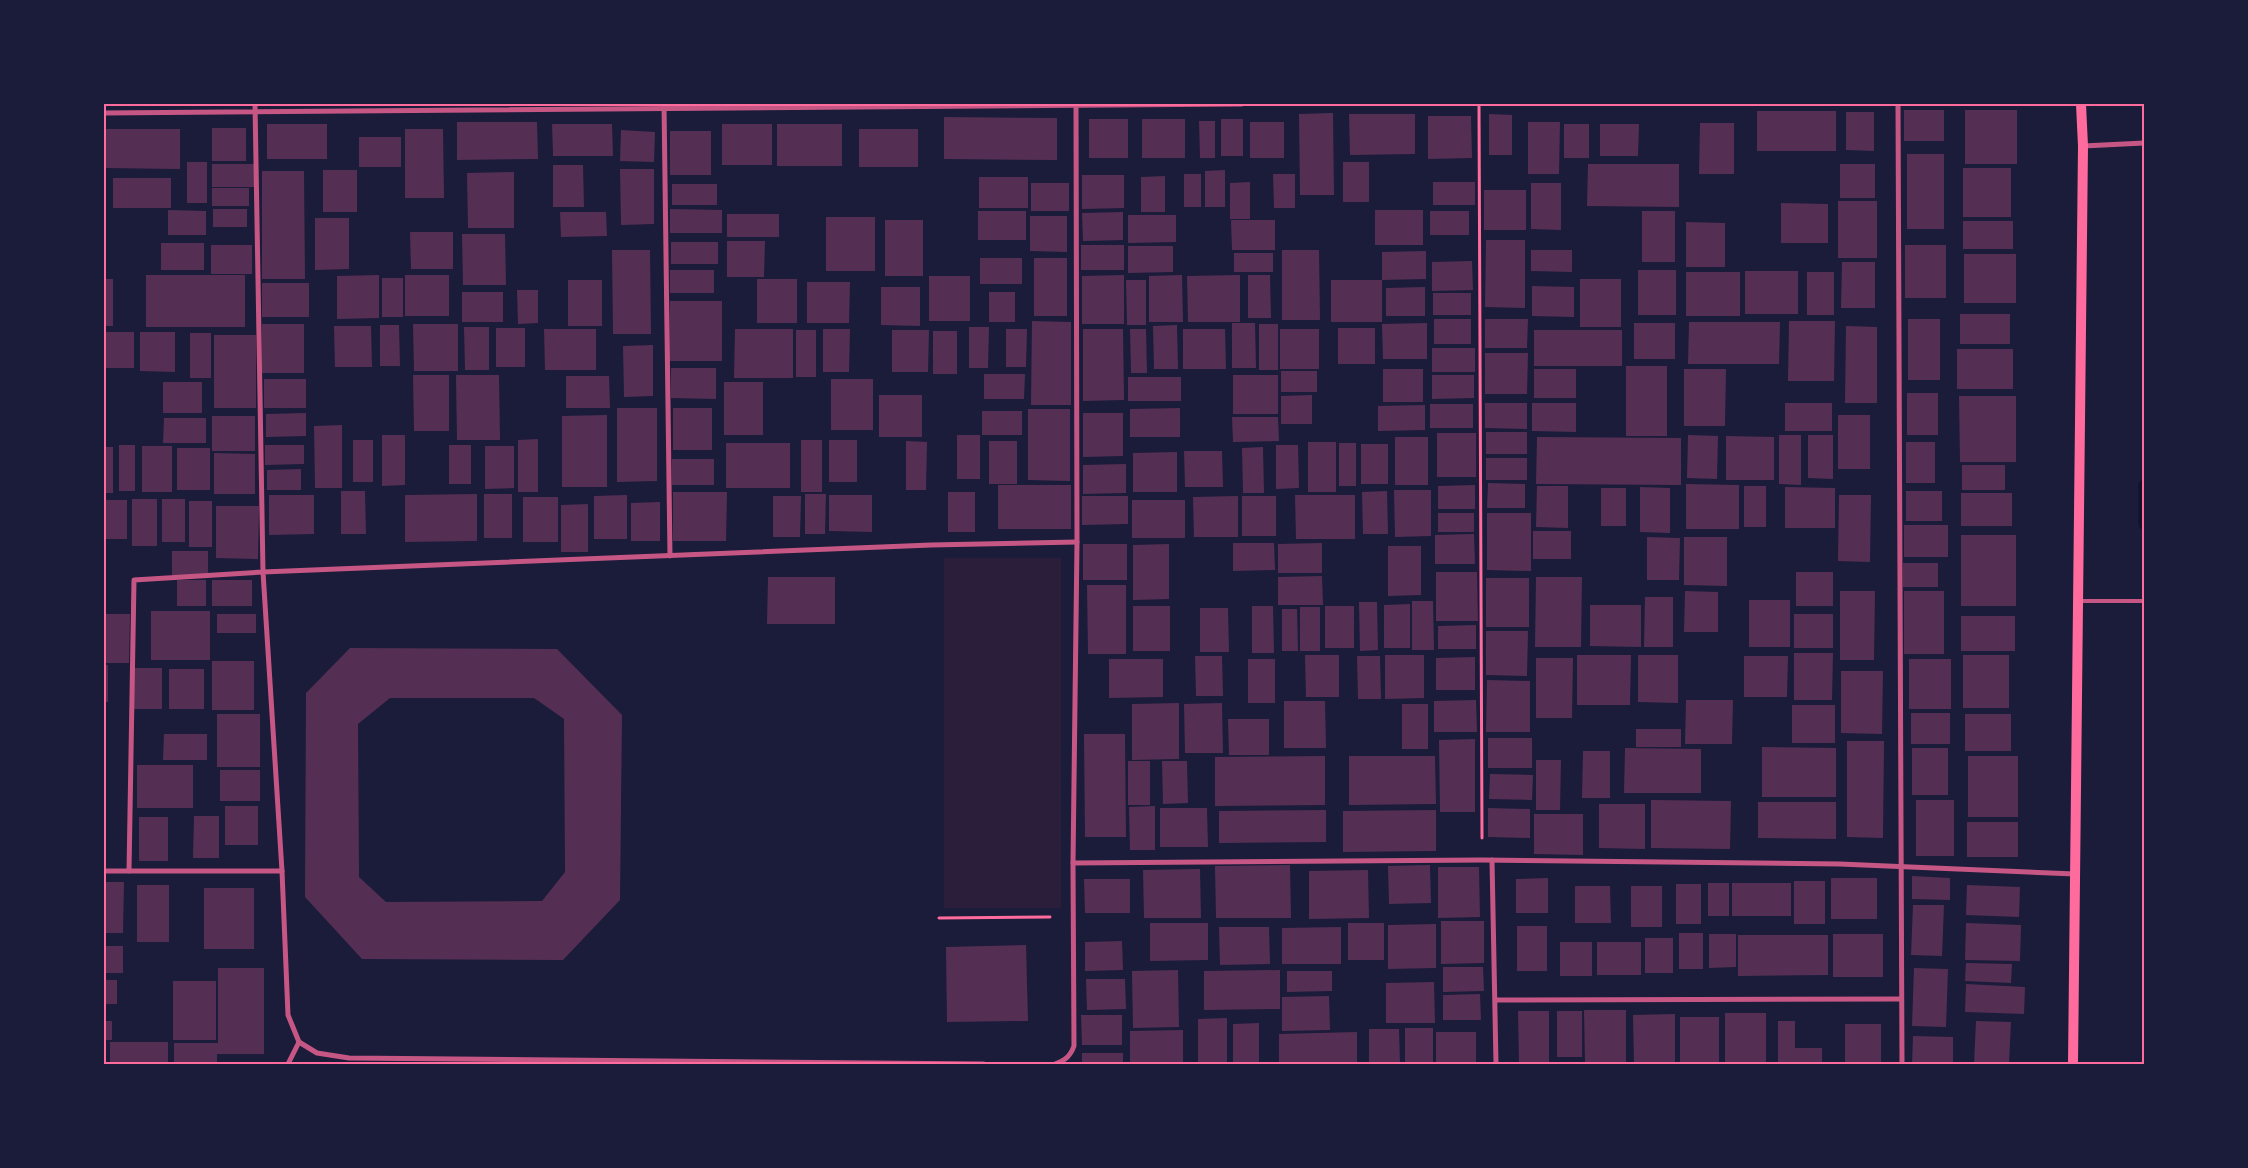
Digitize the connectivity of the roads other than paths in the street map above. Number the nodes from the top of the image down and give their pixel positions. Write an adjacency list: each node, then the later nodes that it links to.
1 (255, 104): 7 (street)
2 (1076, 104): 3 (street); 6 (street); 11 (street)
3 (1242, 104)
4 (1898, 104): 18 (street)
5 (2081, 104): 10 (main road)
6 (664, 106): 7 (street); 12 (street)
7 (256, 112): 8 (street); 13 (street)
8 (104, 113)
9 (2144, 143): 10 (street)
10 (2083, 146): 15 (main road)
11 (1077, 542): 12 (street); 17 (street)
12 (670, 556): 13 (street)
13 (263, 572): 20 (street); 21 (street)
14 (2144, 601): 15 (lane)
15 (2078, 602): 22 (main road)
16 (1492, 860): 17 (street); 18 (street); 24 (street)
17 (1073, 863): 29 (street)
18 (1901, 868): 22 (street); 23 (street)
19 (104, 871): 20 (street)
20 (129, 871): 21 (street)
21 (282, 871): 25 (street)
22 (2075, 874): 32 (main road)
23 (1902, 999): 24 (street); 31 (street)
24 (1496, 1000): 30 (street)
25 (299, 1042): 26 (street); 27 (street)
26 (673, 1062): 28 (street)
27 (288, 1064)
28 (984, 1064)
29 (1055, 1064)
30 (1496, 1064)
31 (1902, 1064)
32 (2072, 1064)

